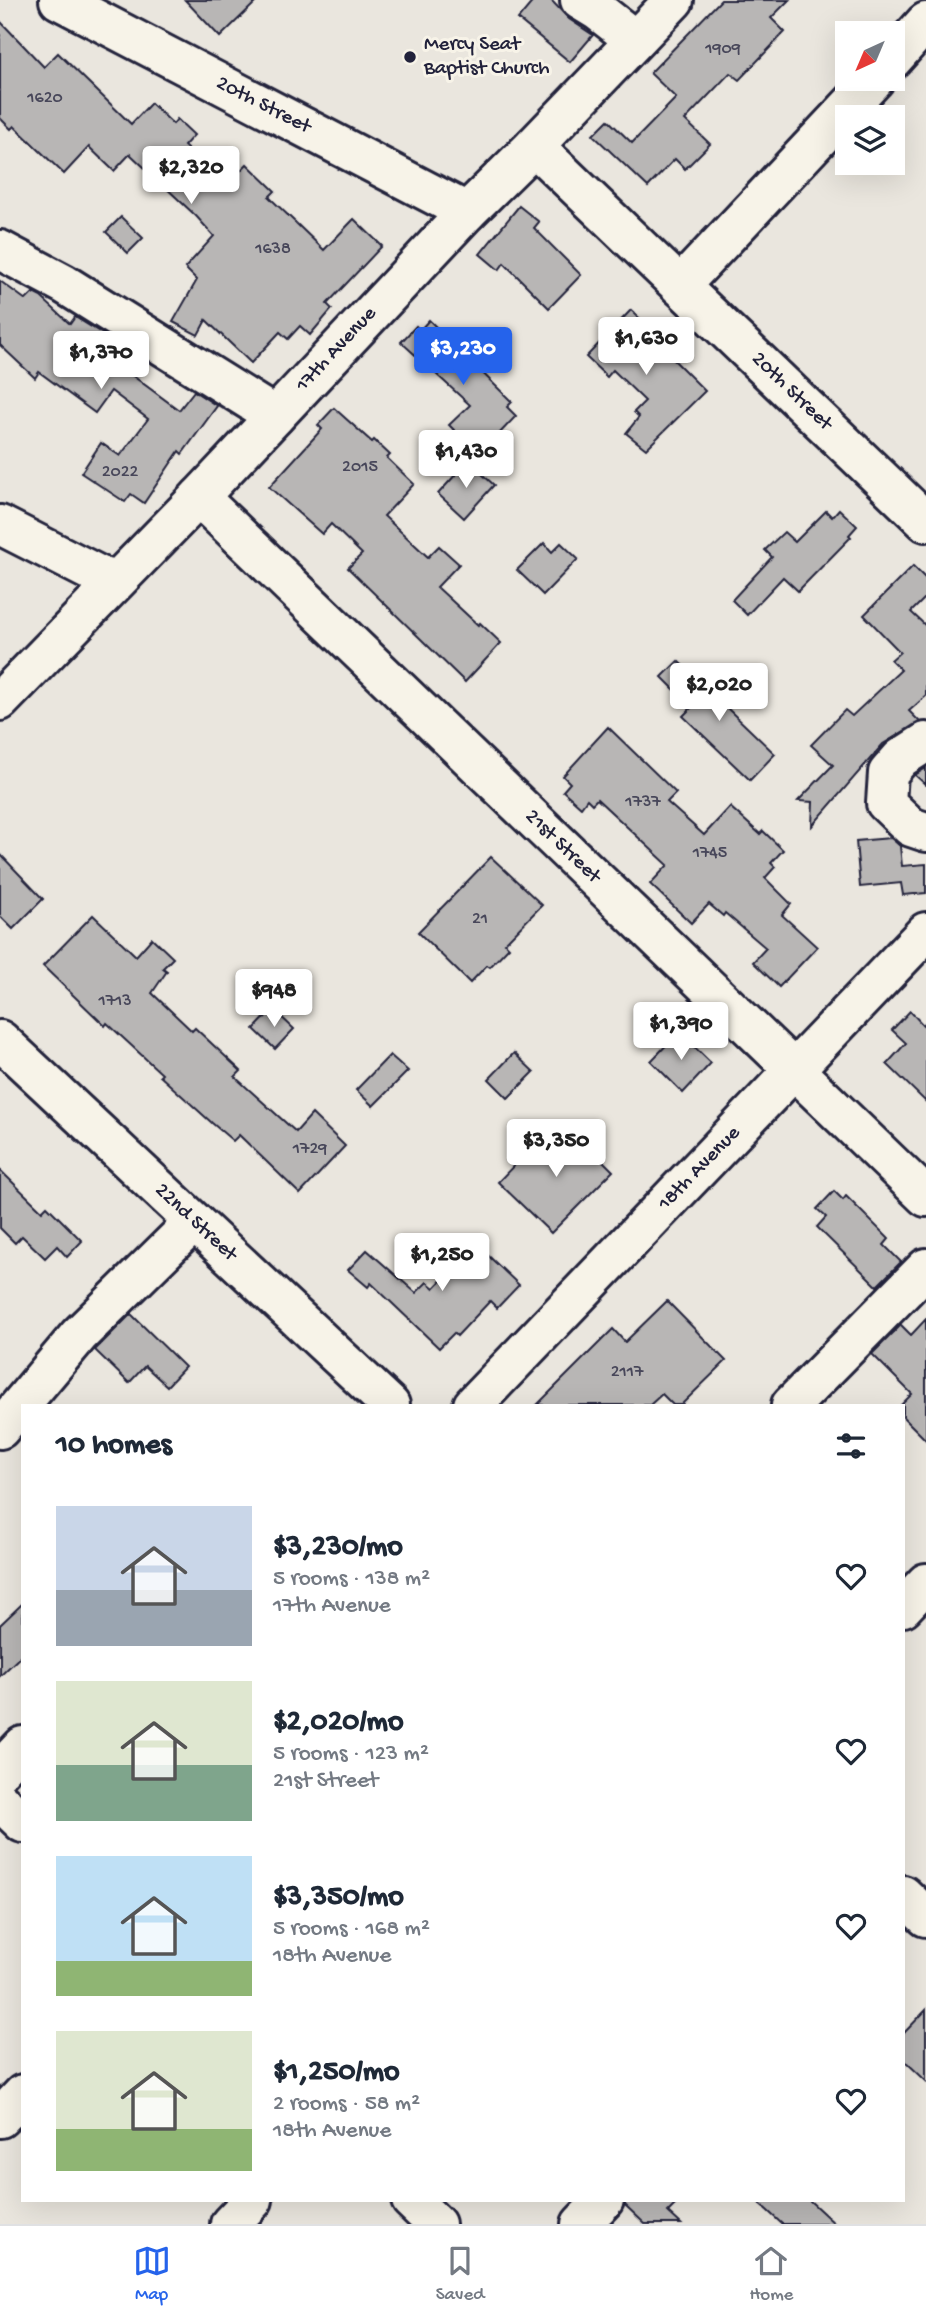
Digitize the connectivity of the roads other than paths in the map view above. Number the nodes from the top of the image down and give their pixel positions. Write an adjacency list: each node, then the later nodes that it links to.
1 (59, 0): 9 (street, 20th Street)
2 (580, 0): 5 (street)
3 (674, 0): 5 (street, 17th Avenue)
4 (926, 22): 6 (street)
5 (635, 40): 8 (street, 17th Avenue)
6 (905, 45)
7 (864, 91): 11 (street)
8 (534, 146): 9 (street, 17th Avenue); 11 (street, 20th Street)
9 (467, 212): 12 (street, 17th Avenue)
10 (0, 250): 12 (street)
11 (680, 286): 14 (street, 20th Street)
12 (275, 416): 13 (street, 17th Avenue)
13 (199, 497): 16 (street, 17th Avenue); 22 (street, 21st Street)
14 (926, 522)
15 (0, 525): 16 (street)
16 (114, 583): 17 (street, 17th Avenue)
17 (0, 701)
18 (926, 742): 19 (street)
19 (926, 832)
20 (926, 932): 22 (street, 18th Avenue)
21 (6, 1058): 24 (street, 22nd Street)
22 (794, 1071): 23 (street, 21st Street); 29 (street, 18th Avenue)
23 (926, 1197)
24 (194, 1222): 26 (street, 22nd Street); 27 (street)
25 (926, 1268): 30 (street)
26 (370, 1399)
27 (21, 1404)
28 (21, 1404): 31 (street)
29 (474, 1404)
30 (792, 1404)
31 (0, 1429)
32 (926, 1583): 33 (street)
33 (905, 1605)
34 (21, 1748): 35 (street)
35 (0, 1770)
36 (0, 1801): 37 (street)
37 (21, 1821)
38 (21, 2096): 39 (street)
39 (0, 2118)
40 (251, 2202): 43 (street)
41 (413, 2202): 44 (street)
42 (602, 2202): 45 (street)
43 (230, 2224)
44 (436, 2224)
45 (581, 2224)

